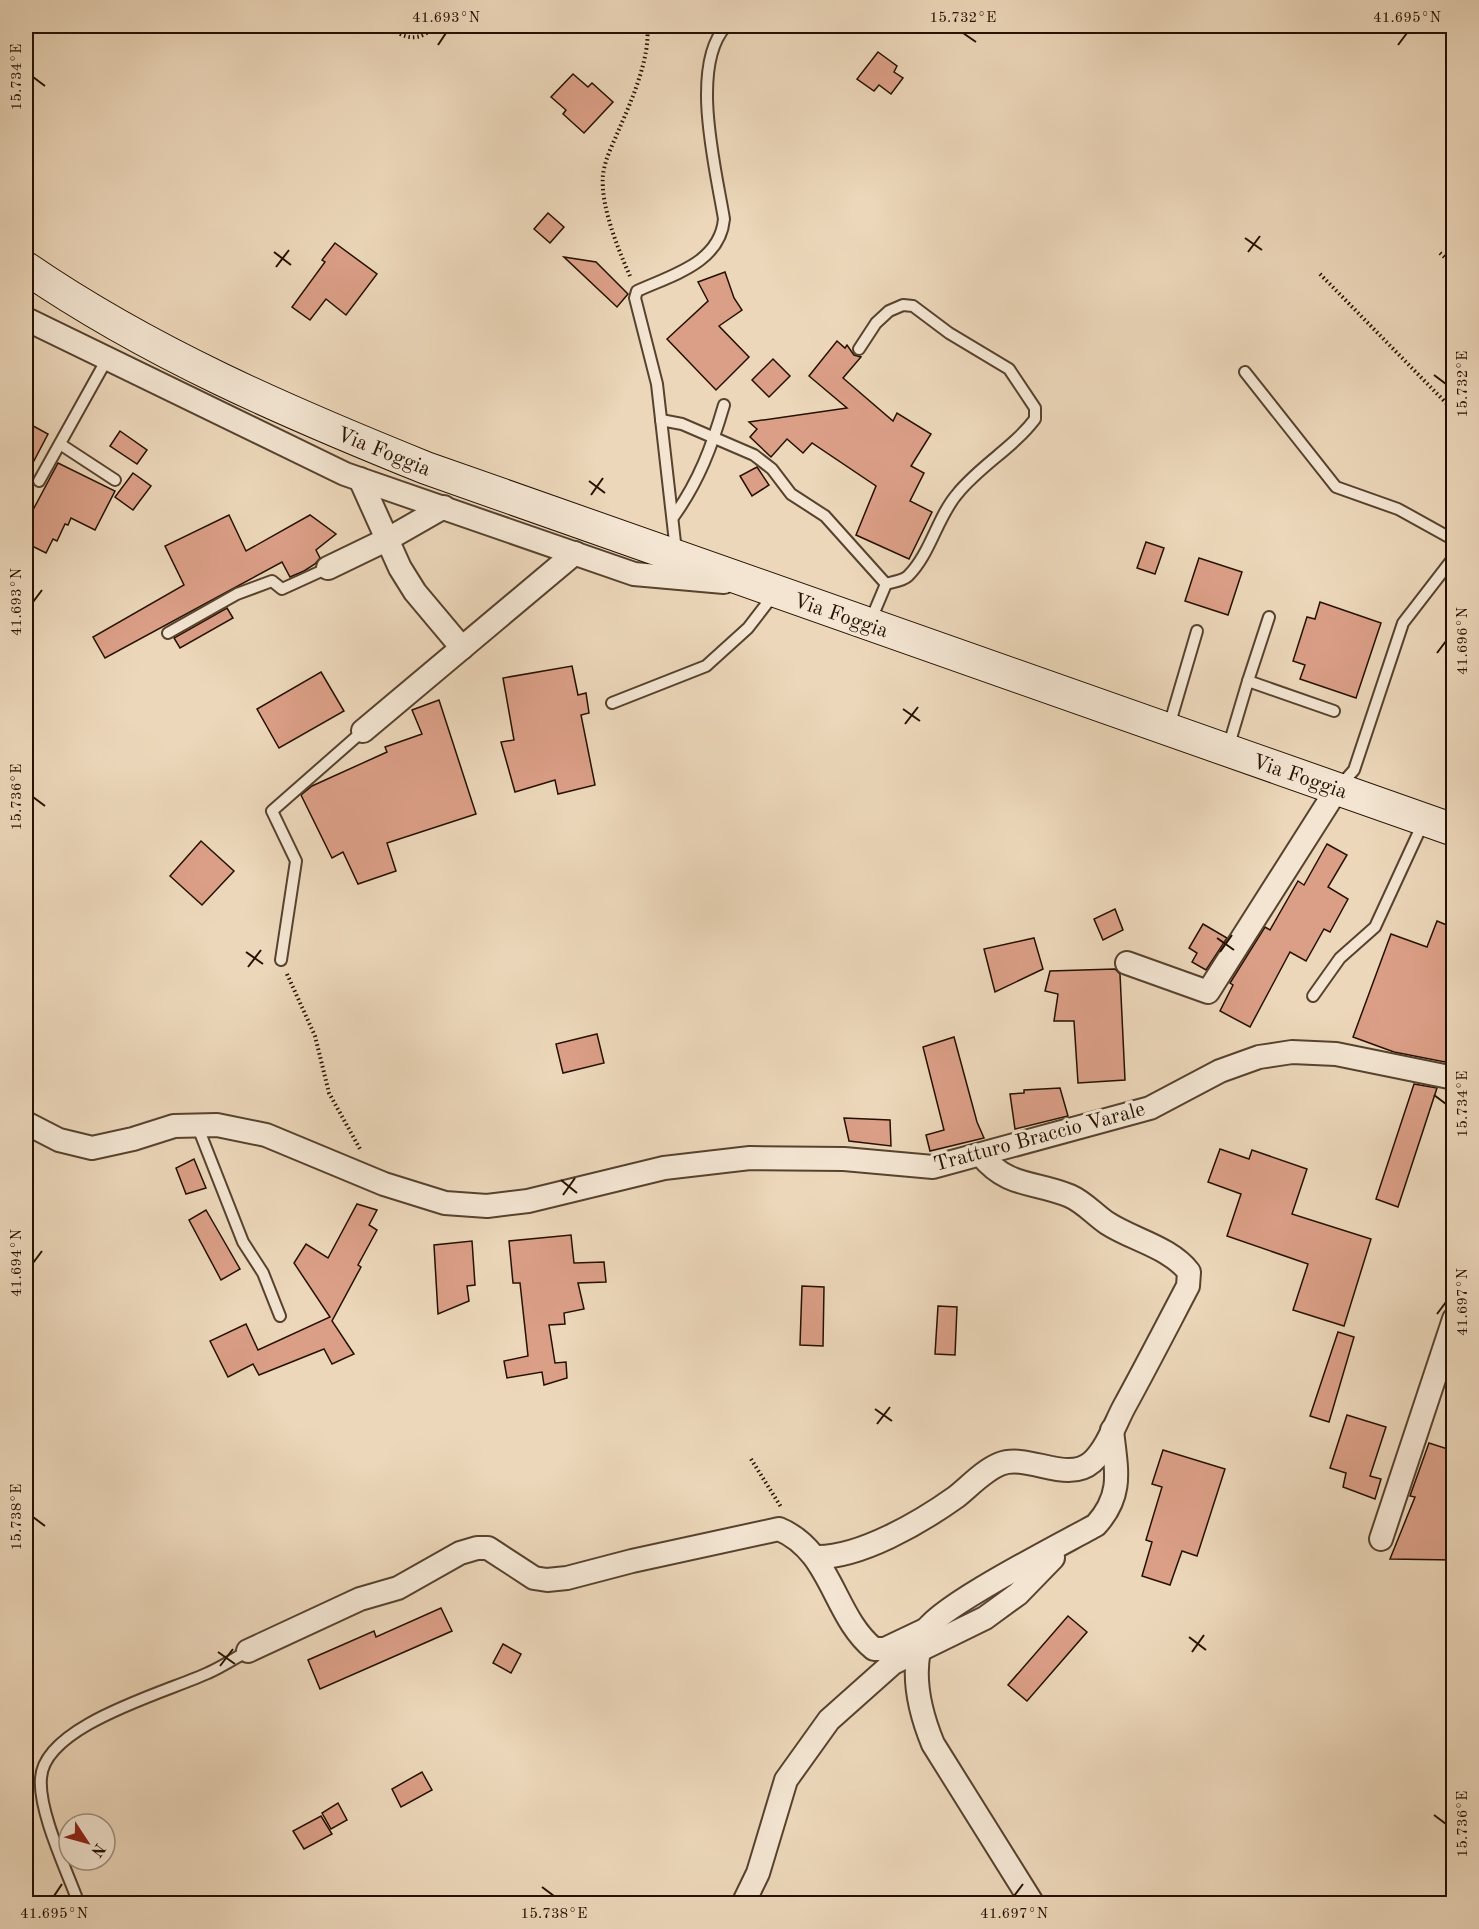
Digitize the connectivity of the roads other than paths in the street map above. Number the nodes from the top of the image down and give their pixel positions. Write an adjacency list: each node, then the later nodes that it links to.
1 (726, 26): 8 (lane)
2 (26, 268): 20 (main road, Via Foggia)
3 (26, 319): 5 (street)
4 (859, 349): 22 (lane)
5 (107, 359): 10 (lane); 11 (street)
6 (1245, 372): 17 (lane)
7 (724, 405): 9 (lane)
8 (661, 420): 9 (lane); 15 (lane)
9 (714, 440): 15 (lane); 22 (lane)
10 (60, 444): 12 (lane); 13 (lane)
11 (360, 479): 14 (street); 16 (street)
12 (115, 480)
13 (39, 481)
14 (444, 507): 16 (street); 18 (street)
15 (674, 516): 20 (lane)
16 (387, 539): 21 (street); 28 (street)
17 (1454, 540)
18 (575, 553): 23 (street); 28 (street)
19 (1454, 557): 35 (lane)
20 (677, 558): 23 (main road, Via Foggia)
21 (328, 568): 27 (lane)
22 (886, 584): 25 (lane)
23 (764, 589): 25 (main road, Via Foggia); 30 (lane)
24 (1269, 617): 29 (lane)
25 (868, 625): 32 (main road, Via Foggia)
26 (1197, 631): 32 (lane)
27 (168, 633)
28 (462, 648): 33 (street)
29 (1248, 681): 31 (lane); 34 (lane)
30 (612, 703)
31 (1334, 711)
32 (1168, 730): 34 (main road, Via Foggia)
33 (363, 731): 38 (lane)
34 (1227, 751): 35 (main road, Via Foggia)
35 (1337, 789): 36 (main road, Via Foggia); 39 (street)
36 (1424, 820): 37 (main road, Via Foggia); 40 (lane)
37 (1454, 830)
38 (281, 960)
39 (1127, 963)
40 (1313, 996)
41 (1454, 1078): 44 (street, Tratturo Braccio Varale)
42 (26, 1123): 43 (street, Tratturo Braccio Varale)
43 (197, 1125): 44 (street, Tratturo Braccio Varale); 45 (lane)
44 (981, 1155): 47 (street)
45 (280, 1316)
46 (1454, 1319): 48 (street)
47 (1112, 1430): 49 (street); 50 (street)
48 (1381, 1539)
49 (810, 1550): 50 (street); 51 (street)
50 (922, 1640): 53 (street); 54 (street)
51 (248, 1651): 52 (lane)
52 (79, 1904)
53 (743, 1904)
54 (1033, 1904)

